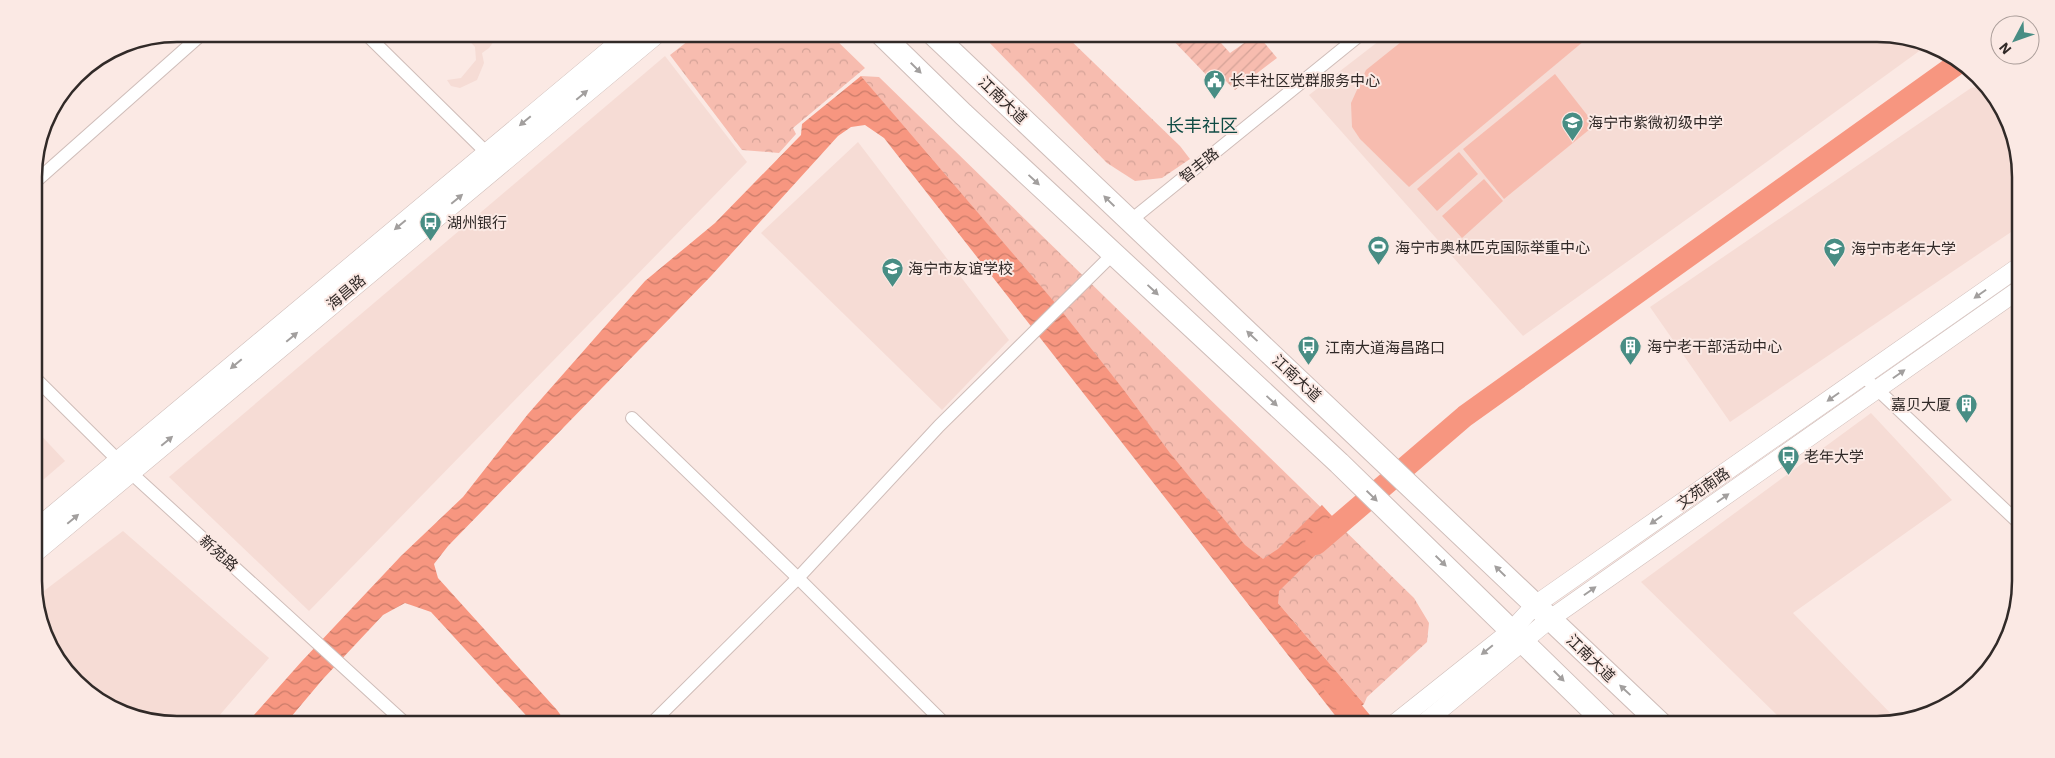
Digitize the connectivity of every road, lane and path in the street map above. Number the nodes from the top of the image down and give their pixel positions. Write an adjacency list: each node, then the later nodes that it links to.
1 (193, 42): 9 (street)
2 (374, 42): 8 (street)
3 (621, 42): 8 (main road, 海昌路, one-way to 8)
4 (646, 42): 8 (main road, 海昌路, one-way to 4)
5 (889, 42): 11 (highway, one-way to 11)
6 (941, 42): 10 (highway, 江南大道, one-way to 6)
7 (1351, 42): 10 (street, 智丰路)
8 (492, 159): 18 (main road, 海昌路)
9 (43, 175)
10 (1130, 221): 23 (highway, 江南大道, one-way to 10)
11 (1114, 253): 22 (street); 24 (highway, one-way to 24)
12 (2012, 272): 14 (main road, 文苑南路, one-way to 14)
13 (2012, 295): 16 (main road, 文苑南路, one-way to 13)
14 (1863, 376): 16 (street); 23 (main road, 文苑南路, one-way to 23)
15 (43, 386): 18 (street, 新苑路)
16 (1878, 389): 19 (street); 23 (main road, 文苑南路, one-way to 16)
17 (632, 418): 22 (street)
18 (125, 467): 20 (main road, 海昌路); 21 (main road, 海昌路, one-way to 18); 29 (street, 新苑路)
19 (2012, 516)
20 (43, 525)
21 (43, 544)
22 (798, 578): 30 (street); 31 (street)
23 (1543, 612): 24 (main road, 文苑南路); 28 (highway, 江南大道, one-way to 23)
24 (1518, 635): 25 (main road, 文苑南路, one-way to 25); 26 (main road, 文苑南路); 27 (highway, one-way to 27)
25 (1405, 715)
26 (1432, 715)
27 (1598, 715)
28 (1652, 715)
29 (397, 716)
30 (660, 716)
31 (936, 716)

